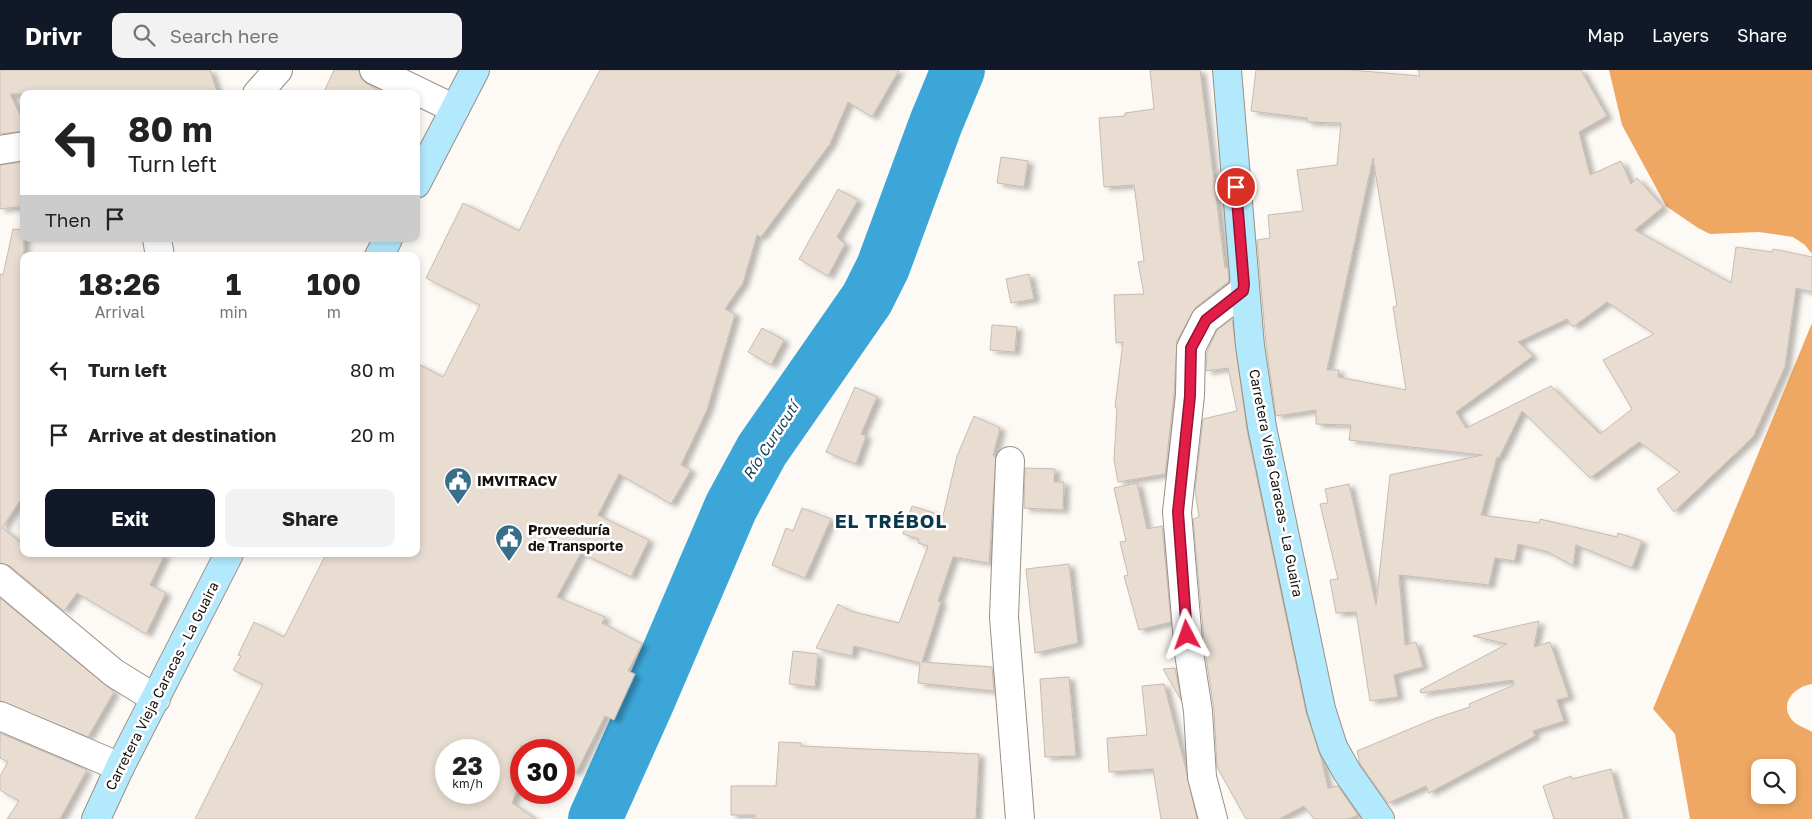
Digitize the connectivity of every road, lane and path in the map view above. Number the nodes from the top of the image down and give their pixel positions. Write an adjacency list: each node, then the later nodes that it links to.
1 (278, 70): 5 (street)
2 (374, 70): 6 (street)
3 (475, 70): 8 (main road)
4 (1227, 70): 12 (main road, Carretera Vieja Caracas - La Guaira)
5 (260, 90)
6 (414, 90)
7 (420, 93): 8 (street)
8 (455, 110): 11 (main road)
9 (20, 147): 10 (street)
10 (0, 150)
11 (420, 176)
12 (1244, 285): 21 (street); 22 (main road, Carretera Vieja Caracas - La Guaira)
13 (1010, 461): 20 (street)
14 (227, 557): 16 (main road, Carretera Vieja Caracas - La Guaira)
15 (0, 578): 16 (street)
16 (156, 700): 18 (main road, Carretera Vieja Caracas - La Guaira)
17 (0, 716): 18 (street)
18 (120, 767): 19 (main road, Carretera Vieja Caracas - La Guaira)
19 (96, 819)
20 (1020, 819)
21 (1213, 819)
22 (1380, 819)

